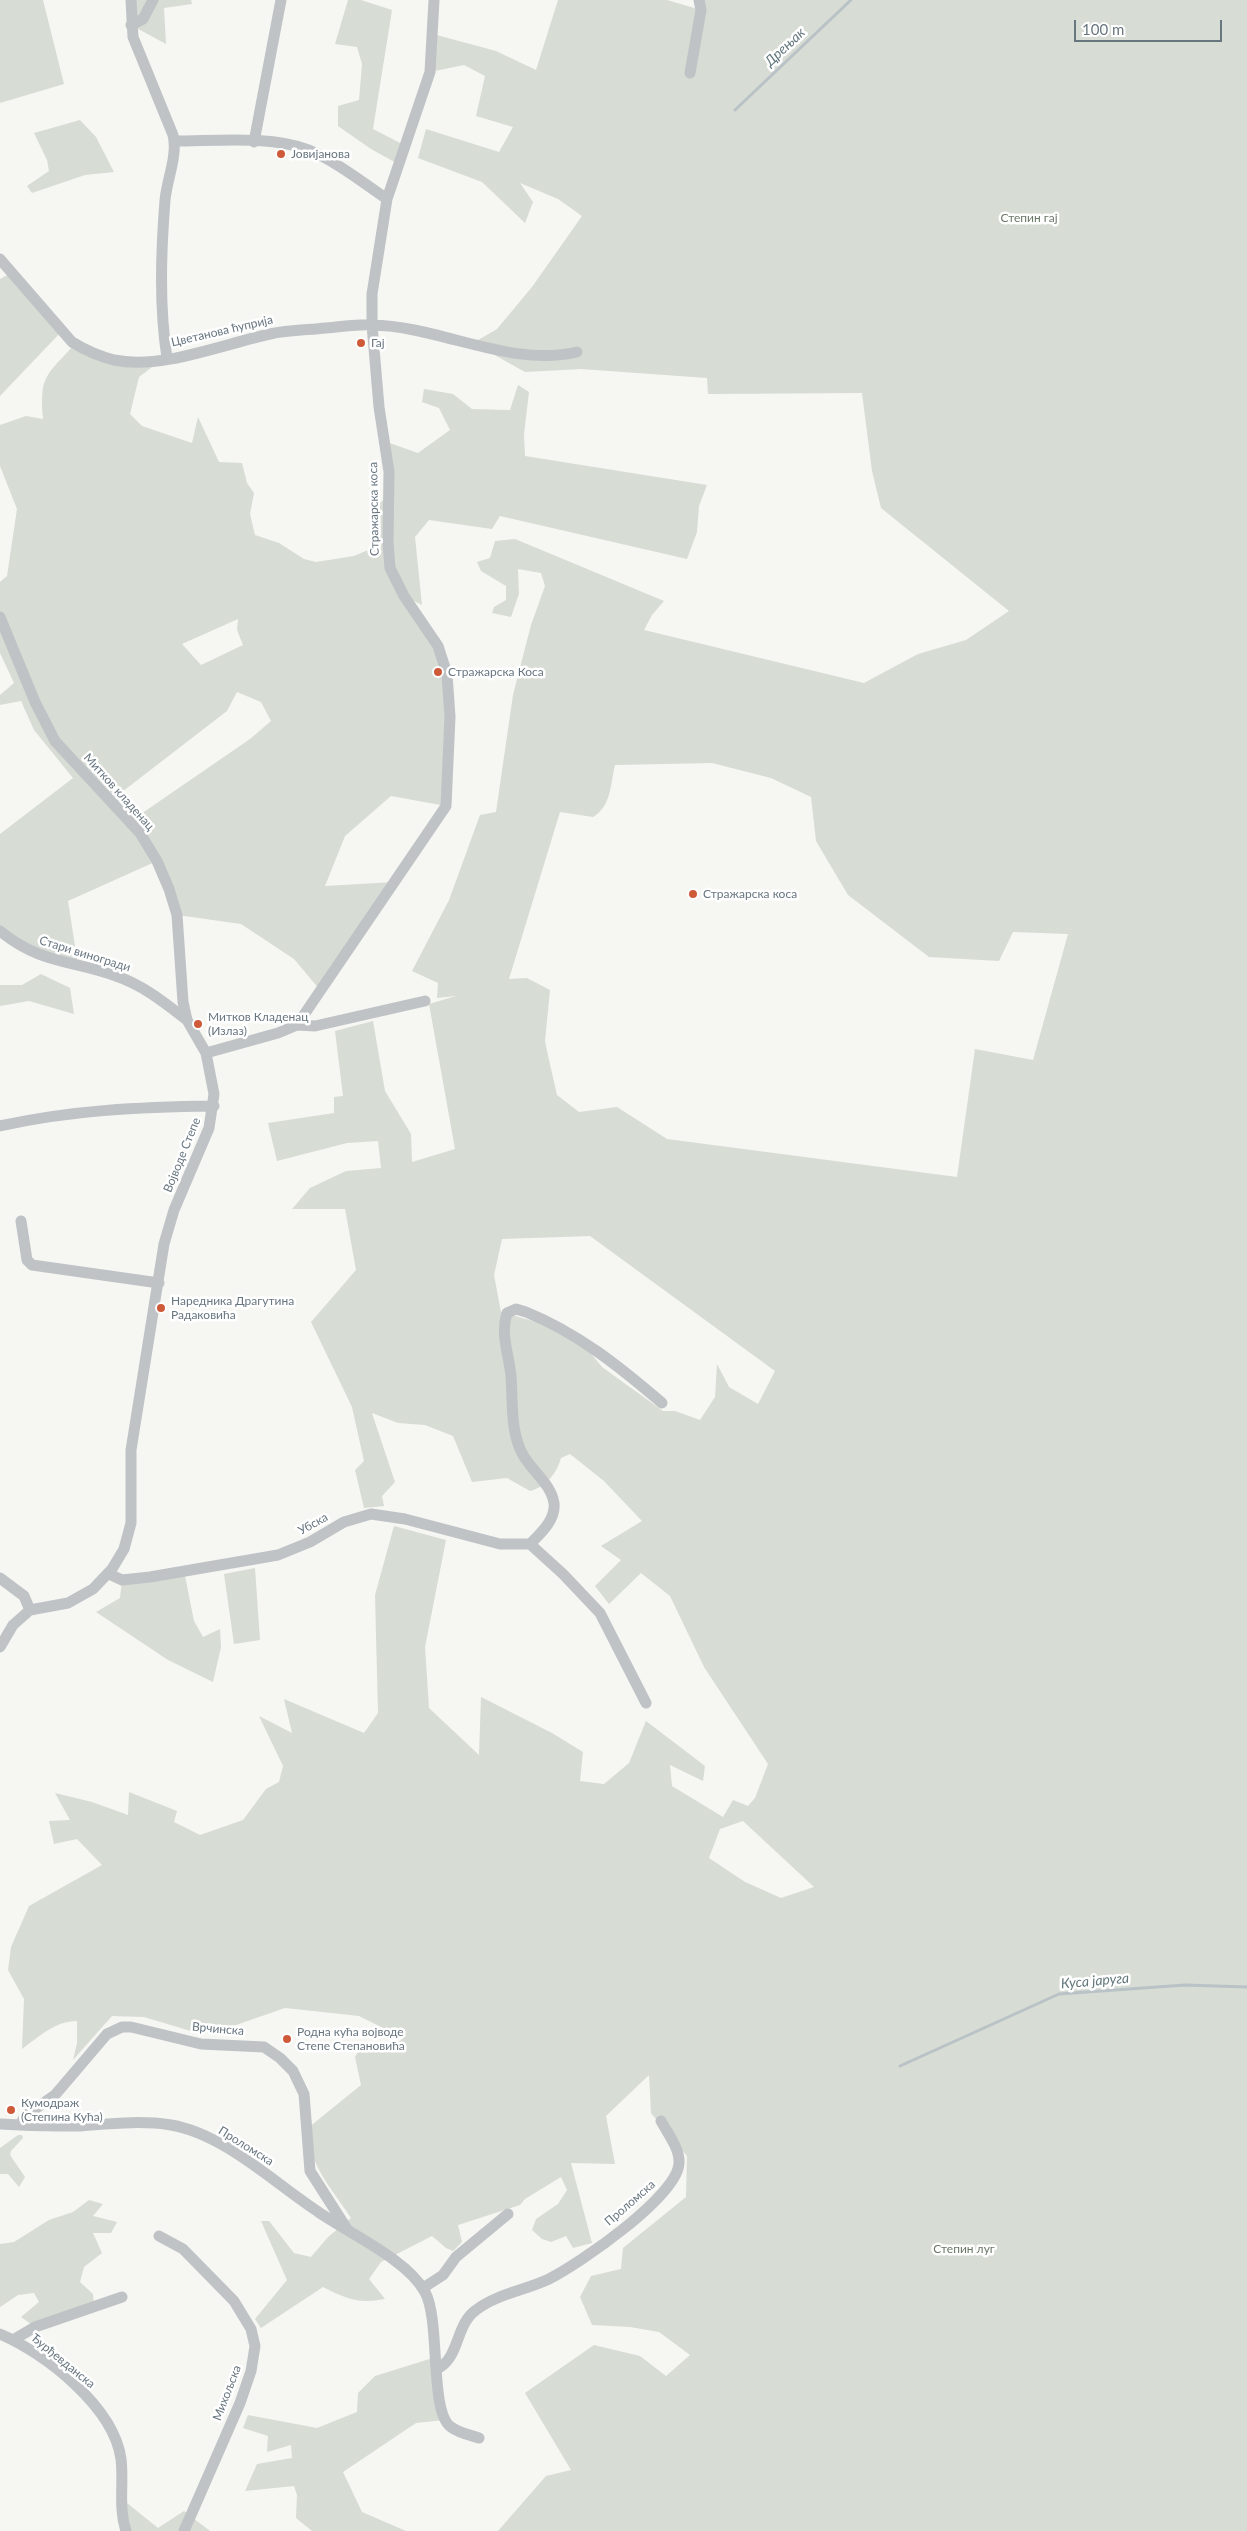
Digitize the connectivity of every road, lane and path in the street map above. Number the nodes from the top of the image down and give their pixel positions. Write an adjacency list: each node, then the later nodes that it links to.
1 (131, 0): 6 (street)
2 (153, 0): 6 (street)
3 (282, 0): 9 (street)
4 (434, 0): 10 (street, Стражарска коса)
5 (699, 0): 7 (street)
6 (132, 25): 8 (street)
7 (690, 73)
8 (175, 141): 9 (street); 14 (street)
9 (254, 142): 10 (street)
10 (387, 199): 12 (street, Стражарска коса)
11 (0, 259): 14 (street, Цветанова ћуприја)
12 (372, 324): 13 (street, Цветанова ћуприја); 14 (street, Цветанова ћуприја); 19 (street, Стражарска коса)
13 (577, 352)
14 (167, 358)
15 (0, 617): 18 (street, Митков кладенац)
16 (0, 931): 18 (street, Стари виногради)
17 (425, 1001): 19 (street)
18 (190, 1023): 20 (street, Стари виногради)
19 (297, 1025): 20 (street)
20 (206, 1052): 21 (street, Војводе Степе)
21 (214, 1106): 22 (street); 24 (street, Војводе Степе)
22 (0, 1126)
23 (20, 1220): 24 (street)
24 (159, 1282): 27 (street, Војводе Степе)
25 (662, 1403): 26 (street)
26 (530, 1544): 27 (street, Убска); 31 (street)
27 (109, 1574): 29 (street, Војводе Степе)
28 (0, 1578): 29 (street)
29 (30, 1610): 30 (street)
30 (0, 1647)
31 (646, 1703)
32 (661, 2122): 42 (street, Проломска)
33 (0, 2124): 34 (street)
34 (20, 2125): 36 (street, Проломска); 36 (street, Врчинска)
35 (508, 2214): 38 (street)
36 (349, 2232): 38 (street, Проломска)
37 (160, 2236): 45 (street, Михољска)
38 (423, 2288): 42 (street, Проломска)
39 (122, 2297): 41 (street)
40 (0, 2334): 41 (street, Ђурђевданска)
41 (13, 2340): 44 (street, Ђурђевданска)
42 (437, 2369): 43 (street, Проломска)
43 (479, 2438)
44 (126, 2531)
45 (184, 2531)

